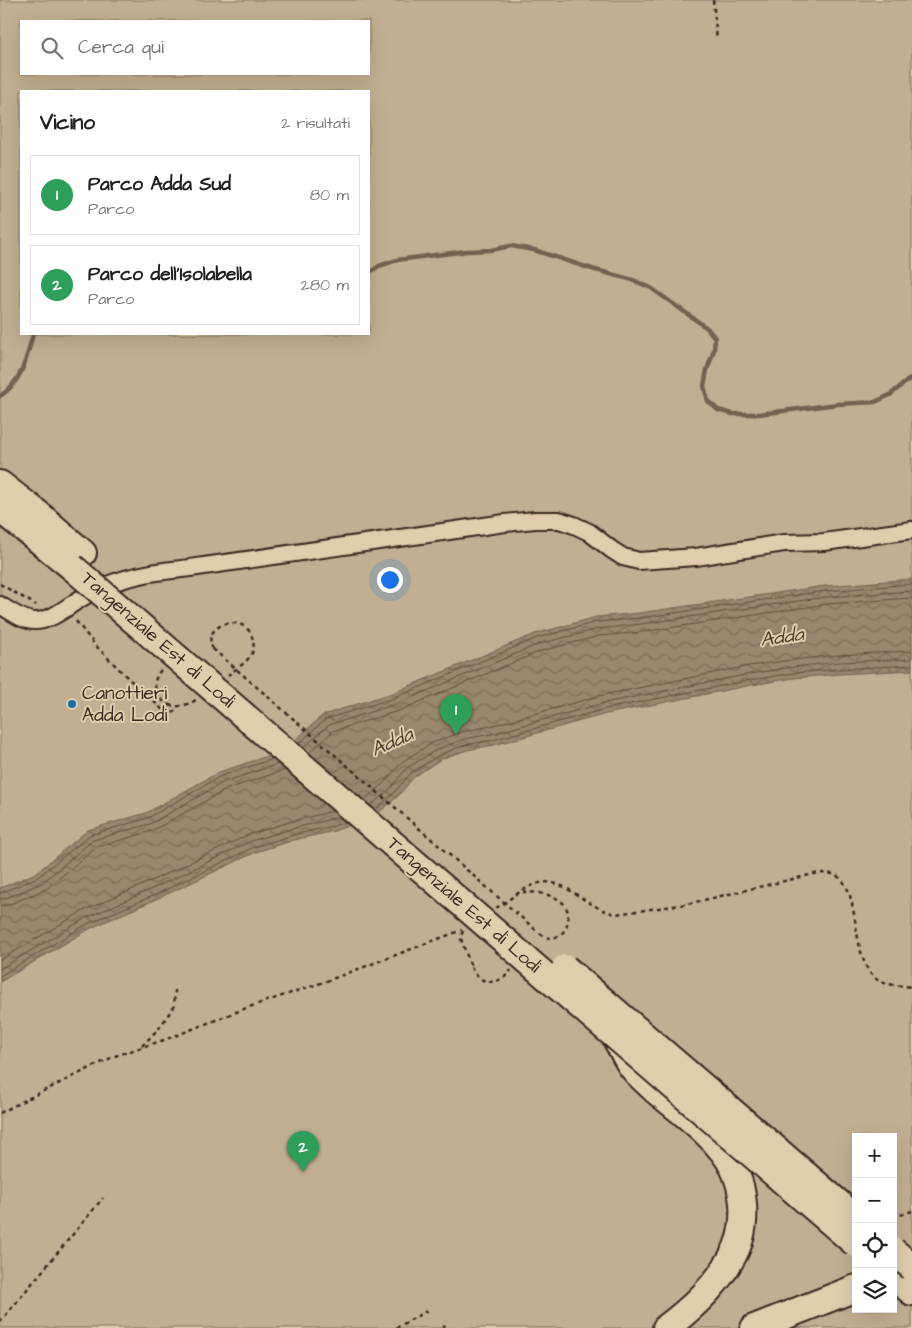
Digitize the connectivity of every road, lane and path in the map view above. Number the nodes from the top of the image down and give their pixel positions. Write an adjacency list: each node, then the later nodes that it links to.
1 (713, 0): 2 (path)
2 (718, 39)
3 (0, 484): 6 (highway)
4 (0, 509): 6 (highway)
5 (912, 530): 9 (street)
6 (78, 560): 17 (highway, Tangenziale Est di Lodi, bridge); 22 (highway, Tangenziale Est di Lodi, bridge)
7 (0, 584): 9 (path)
8 (0, 605): 9 (street)
9 (59, 612): 11 (path)
10 (253, 638): 12 (path, bridge)
11 (178, 706)
12 (522, 892): 13 (path); 15 (path)
13 (489, 913)
14 (471, 967): 18 (path)
15 (912, 987)
16 (175, 990): 18 (path)
17 (613, 1033): 24 (highway, Tangenziale Est di Lodi, bridge); 36 (highway, bridge)
18 (141, 1048): 19 (path)
19 (0, 1113)
20 (104, 1198): 33 (path)
21 (912, 1211): 23 (path)
22 (852, 1215)
23 (897, 1215)
24 (852, 1241)
25 (897, 1253): 26 (highway, bridge)
26 (912, 1266): 27 (highway)
27 (897, 1273)
28 (897, 1279): 30 (highway)
29 (852, 1290): 37 (highway)
30 (912, 1292)
31 (430, 1310): 34 (path)
32 (447, 1321): 35 (path)
33 (0, 1322)
34 (396, 1328)
35 (443, 1328)
36 (666, 1328)
37 (754, 1328)

